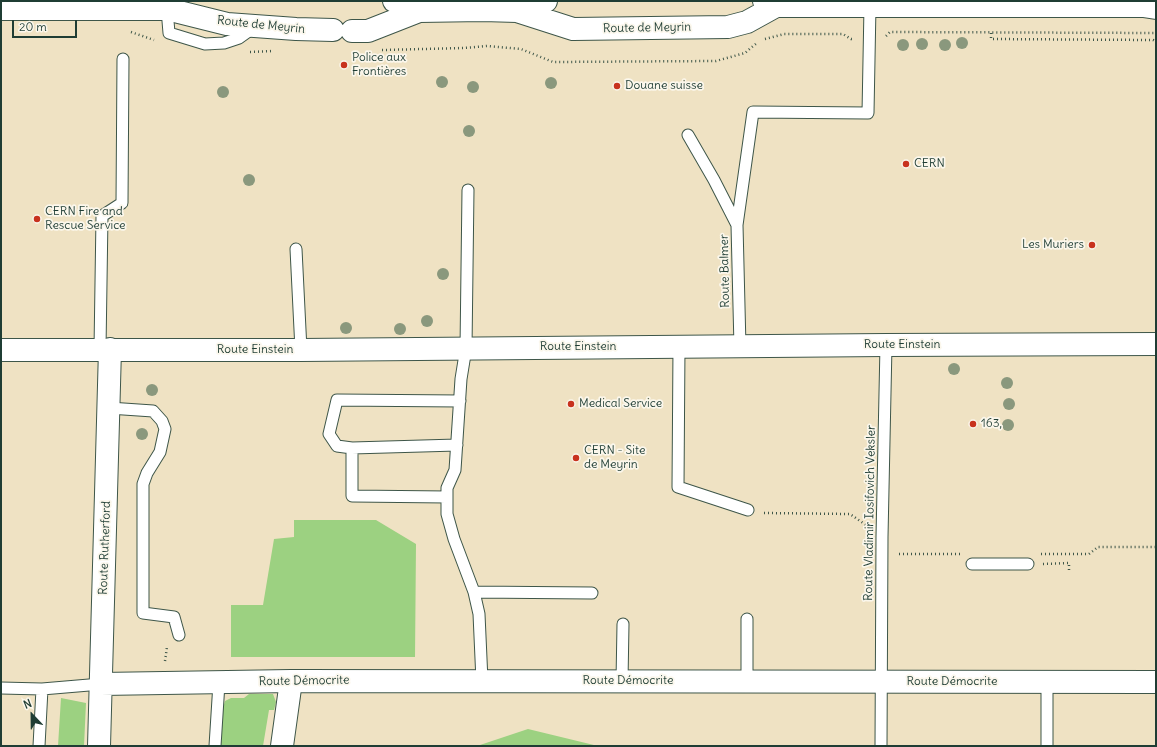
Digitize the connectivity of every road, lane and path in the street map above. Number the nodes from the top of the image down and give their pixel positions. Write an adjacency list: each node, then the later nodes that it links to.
1 (197, 1): 9 (street, Route de Meyrin)
2 (394, 1): 10 (street, Route de Meyrin)
3 (546, 1): 11 (street, Route de Meyrin)
4 (770, 3): 6 (street, Route de Meyrin); 11 (street, Route de Meyrin)
5 (1065, 4): 6 (street, Route de Meyrin); 7 (street, Route de Meyrin)
6 (870, 6): 17 (lane)
7 (1152, 6)
8 (1, 9): 9 (street, Route de Meyrin)
9 (167, 9): 10 (street, Route de Meyrin)
10 (419, 11): 11 (street, Route de Meyrin)
11 (517, 11)
12 (991, 33): 13 (path)
13 (1156, 42)
14 (123, 59): 24 (lane)
15 (688, 135): 17 (lane, Route Balmer)
16 (468, 190): 23 (lane)
17 (737, 225): 22 (lane, Route Balmer)
18 (296, 249): 26 (lane)
19 (1156, 344): 20 (street, Route Einstein)
20 (886, 345): 22 (street, Route Einstein); 34 (lane, Route Vladimir Iosifovich Veksler)
21 (679, 347): 22 (street, Route Einstein); 23 (street, Route Einstein); 32 (lane)
22 (740, 347)
23 (466, 348): 26 (street, Route Einstein); 27 (lane)
24 (105, 349): 25 (street, Route Einstein); 26 (street, Route Einstein); 28 (street, Route Rutherford)
25 (1, 350)
26 (301, 350)
27 (460, 401): 29 (lane); 30 (lane)
28 (108, 408): 42 (lane); 51 (street, Route Rutherford)
29 (457, 445): 30 (lane); 31 (lane)
30 (352, 448): 31 (lane)
31 (447, 497): 38 (lane)
32 (748, 510)
33 (772, 514): 34 (path)
34 (882, 537): 47 (lane, Route Vladimir Iosifovich Veksler)
35 (972, 564): 36 (lane)
36 (1028, 564): 37 (path)
37 (1069, 570)
38 (474, 592): 39 (lane); 44 (lane)
39 (592, 593)
40 (747, 619): 46 (lane)
41 (623, 624): 45 (lane)
42 (179, 635)
43 (291, 681): 44 (street, Route Démocrite); 50 (street, Route Démocrite); 57 (street)
44 (482, 681): 45 (street, Route Démocrite)
45 (622, 681): 46 (street, Route Démocrite)
46 (747, 682): 47 (street, Route Démocrite)
47 (881, 682): 48 (street, Route Démocrite); 58 (lane, Route Vladimir Iosifovich Veksler)
48 (1047, 682): 49 (street, Route Démocrite); 59 (lane)
49 (1156, 682)
50 (219, 683): 51 (street, Route Démocrite); 56 (lane)
51 (101, 684): 53 (lane); 55 (street, Route Rutherford)
52 (1, 688): 53 (lane)
53 (42, 689): 54 (lane)
54 (39, 746)
55 (99, 746)
56 (215, 746)
57 (282, 746)
58 (881, 746)
59 (1047, 746)

